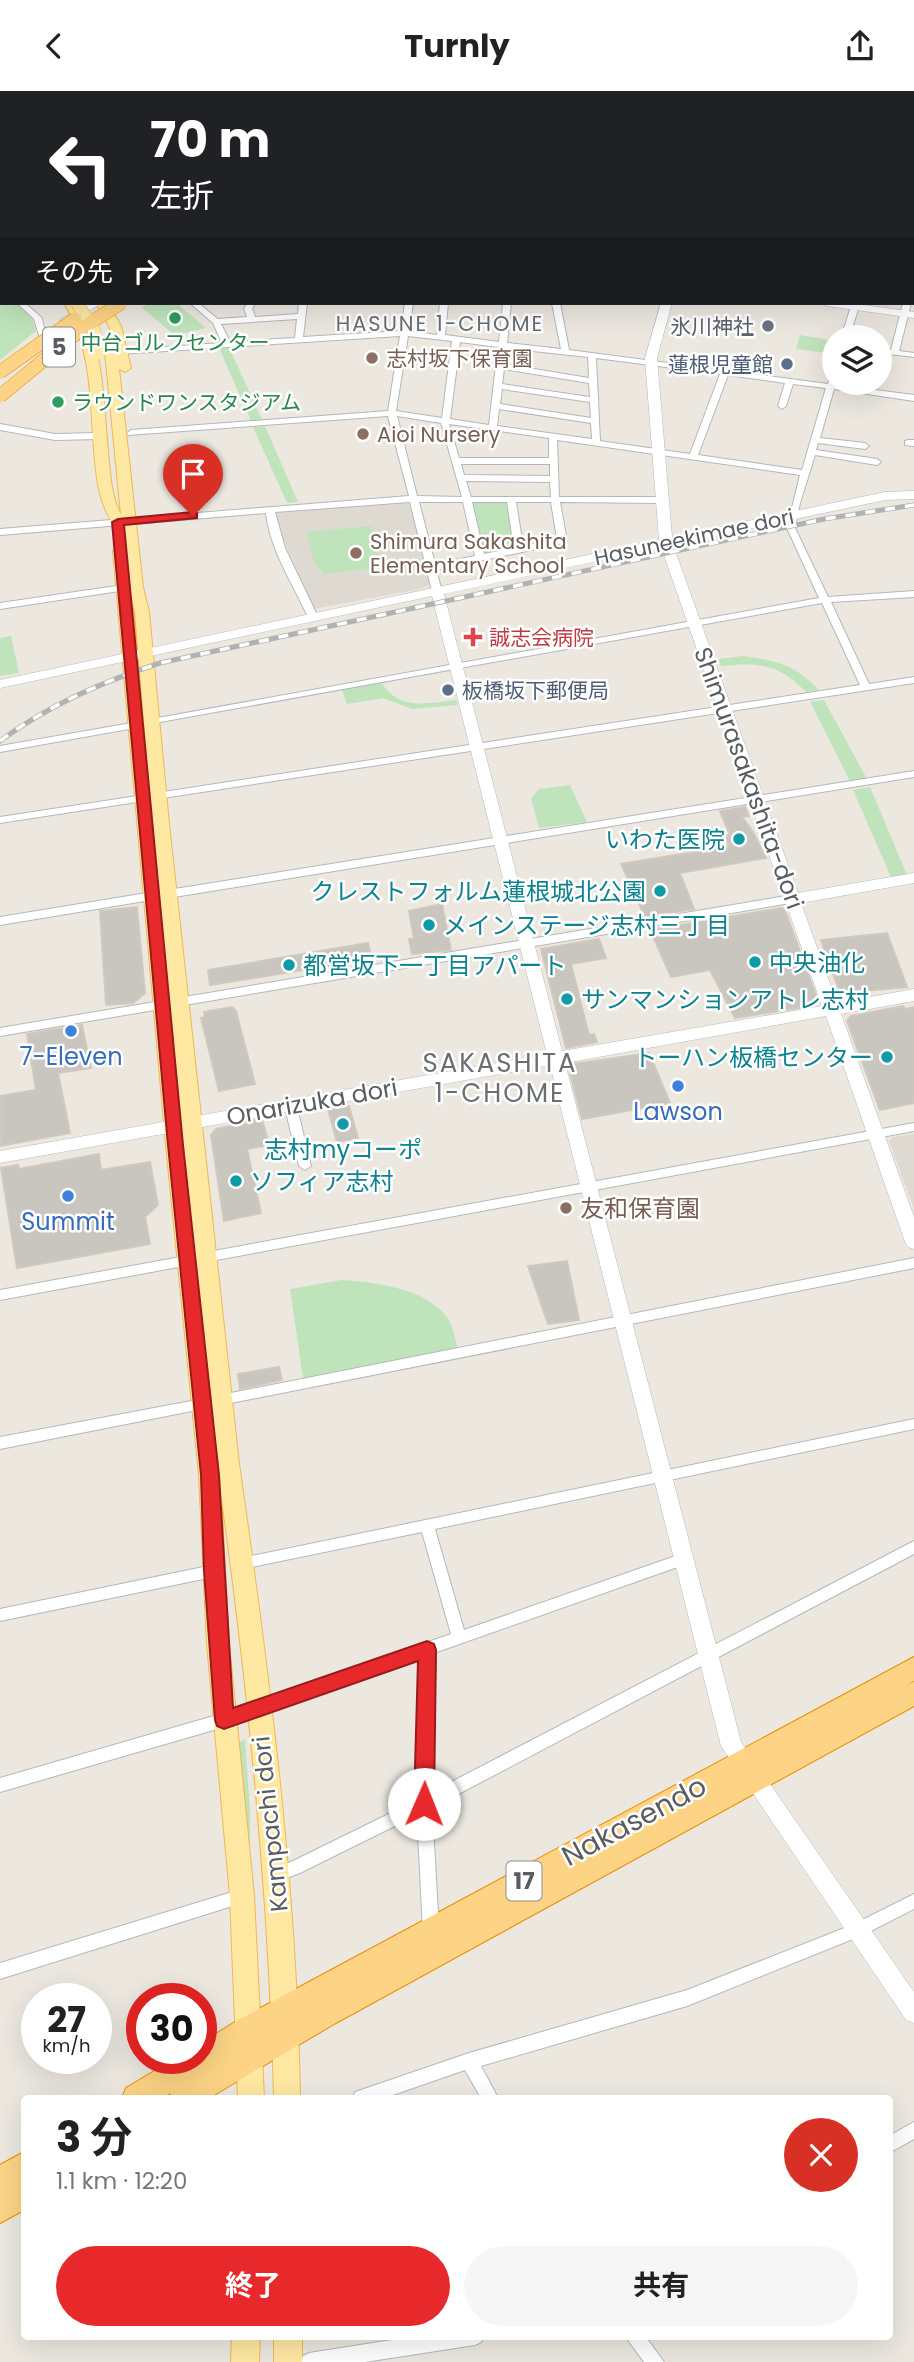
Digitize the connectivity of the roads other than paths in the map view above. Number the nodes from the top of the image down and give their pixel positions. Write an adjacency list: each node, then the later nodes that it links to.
1 (24, 305): 22 (street)
2 (95, 305): 79 (main road, Kampachi dori)
3 (118, 305): 43 (highway, 5, bridge)
4 (197, 305): 18 (street)
5 (250, 305): 17 (street)
6 (303, 305): 16 (street)
7 (409, 305): 21 (street)
8 (444, 305): 23 (street)
9 (507, 305): 27 (street)
10 (556, 305): 31 (street)
11 (665, 305): 35 (street, Shimurasakashita-dori)
12 (855, 305): 15 (street); 19 (street)
13 (75, 306): 20 (main road); 22 (street); 79 (main road, Kampachi dori, bridge)
14 (105, 307): 20 (street); 30 (main road); 37 (highway, 5, bridge)
15 (909, 311): 32 (street)
16 (302, 316): 17 (street); 25 (street)
17 (252, 319): 18 (street)
18 (216, 322): 26 (street)
19 (849, 325)
20 (86, 331): 28 (street); 29 (main road)
21 (404, 333): 23 (street); 25 (street); 51 (street)
22 (43, 337): 37 (street)
23 (441, 338): 24 (street)
24 (456, 339): 27 (street); 52 (street)
25 (299, 340): 26 (street)
26 (228, 345): 30 (street)
27 (501, 345): 31 (street); 36 (street)
28 (61, 351): 29 (main road); 48 (street)
29 (91, 351): 57 (main road)
30 (122, 352): 56 (main road)
31 (566, 353): 34 (street)
32 (894, 353): 33 (street)
33 (914, 355)
34 (592, 356): 35 (street); 39 (street)
35 (652, 362): 38 (street); 62 (street, Shimurasakashita-dori)
36 (499, 366): 39 (street); 41 (street)
37 (0, 372)
38 (725, 372): 40 (street); 64 (street)
39 (593, 380): 47 (street)
40 (790, 381): 42 (street); 50 (street)
41 (497, 386): 47 (street); 49 (street)
42 (822, 386)
43 (0, 395)
44 (828, 395): 59 (street)
45 (891, 395): 46 (street)
46 (914, 398)
47 (594, 400): 53 (street)
48 (0, 401)
49 (495, 406): 53 (street); 55 (street)
50 (782, 406)
51 (392, 413): 52 (street); 56 (street); 72 (street)
52 (446, 421): 55 (street); 65 (street)
53 (595, 421): 60 (street)
54 (0, 427): 57 (street)
55 (493, 428): 58 (street)
56 (131, 433): 79 (main road)
57 (99, 436): 79 (main road)
58 (553, 437): 60 (street); 66 (street)
59 (814, 440): 61 (street); 63 (street)
60 (596, 443): 62 (street)
61 (865, 446)
62 (659, 451): 64 (street); 76 (street, Shimurasakashita-dori)
63 (810, 452): 67 (street); 68 (street)
64 (693, 457): 68 (street)
65 (456, 460): 66 (street); 69 (street)
66 (554, 461): 70 (street)
67 (877, 462)
68 (804, 473): 78 (street)
69 (461, 478): 70 (street); 73 (street)
70 (555, 479): 75 (street)
71 (914, 495): 78 (street, Hasuneekimae dori)
72 (414, 499): 73 (street); 77 (street); 84 (street)
73 (467, 499): 74 (street); 83 (street)
74 (511, 499): 75 (street); 82 (street)
75 (555, 499): 76 (street); 82 (street)
76 (662, 500): 81 (street, Shimurasakashita-dori)
77 (270, 510): 79 (street); 90 (street)
78 (792, 516): 81 (street, Hasuneekimae dori); 88 (street)
79 (121, 521): 80 (street); 85 (main road, Kampachi dori); 92 (main road, Kampachi dori)
80 (0, 531)
81 (666, 543): 86 (street, Hasuneekimae dori); 91 (street, Shimurasakashita-dori)
82 (519, 550): 83 (street)
83 (480, 558): 84 (street)
84 (431, 568): 86 (street)
85 (122, 588): 89 (street); 92 (main road, Kampachi dori)
86 (437, 591): 90 (street, Hasuneekimae dori); 93 (street)
87 (914, 594): 88 (street)
88 (825, 600): 91 (street); 96 (street)
89 (0, 606)
90 (313, 617): 92 (street, Hasuneekimae dori)
91 (694, 623): 93 (street); 97 (street, Shimurasakashita-dori)
92 (137, 654): 95 (street, Hasuneekimae dori); 98 (main road, Kampachi dori)
93 (456, 667): 98 (street); 99 (street)
94 (914, 680): 96 (street)
95 (0, 684)
96 (866, 687): 97 (street)
97 (724, 709): 99 (street); 103 (street, Shimurasakashita-dori)
98 (144, 724): 100 (street); 102 (main road, Kampachi dori)
99 (477, 747): 102 (street); 105 (street)
100 (0, 750)
101 (914, 774): 103 (street)
102 (151, 797): 104 (street); 107 (main road, Kampachi dori)
103 (757, 800): 105 (street); 108 (street, Shimurasakashita-dori)
104 (0, 820)
105 (501, 841): 107 (street); 110 (street)
106 (914, 878): 108 (street)
107 (161, 895): 109 (street); 112 (main road, Kampachi dori); 113 (main road, Kampachi dori)
108 (792, 899): 110 (street); 114 (street, Shimurasakashita-dori)
109 (0, 921)
110 (527, 943): 112 (street); 116 (street)
111 (914, 995): 114 (street, Onarizuka dori)
112 (181, 1001): 113 (street); 118 (main road, Kampachi dori)
113 (164, 1004): 115 (street); 118 (main road, Kampachi dori)
114 (832, 1009): 116 (street, Onarizuka dori); 120 (street, Shimurasakashita-dori)
115 (0, 1032)
116 (556, 1059): 118 (street, Onarizuka dori); 123 (street)
117 (292, 1112): 122 (street)
118 (183, 1125): 121 (street, Onarizuka dori); 125 (main road, Kampachi dori)
119 (914, 1127): 120 (street)
120 (877, 1134): 123 (street); 124 (street, Shimurasakashita-dori)
121 (0, 1157)
122 (305, 1166)
123 (589, 1186): 125 (street); 128 (street)
124 (914, 1242)
125 (198, 1259): 127 (street); 129 (main road, Kampachi dori)
126 (914, 1263): 128 (street)
127 (0, 1295)
128 (622, 1320): 129 (street); 132 (street)
129 (212, 1402): 131 (street); 136 (main road, Kampachi dori); 137 (main road, Kampachi dori)
130 (914, 1424): 132 (street)
131 (0, 1443)
132 (663, 1476): 133 (street); 135 (street)
133 (427, 1525): 136 (street); 139 (street)
134 (914, 1546): 141 (street)
135 (684, 1559): 139 (street); 141 (street)
136 (242, 1563): 144 (main road, Kampachi dori)
137 (213, 1571): 138 (street); 145 (main road, Kampachi dori)
138 (0, 1615)
139 (459, 1638): 140 (street)
140 (427, 1650): 144 (street); 148 (street)
141 (709, 1656): 146 (street); 148 (street)
142 (914, 1668): 146 (highway, Nakasendo / 17)
143 (914, 1693): 146 (highway, Nakasendo / 17)
144 (258, 1709): 145 (street); 149 (main road, Kampachi dori)
145 (224, 1720): 147 (street); 150 (main road, Kampachi dori)
146 (748, 1772): 152 (street); 153 (highway, Nakasendo / 17); 156 (highway, Nakasendo / 17)
147 (0, 1785)
148 (424, 1804): 149 (street); 153 (street)
149 (275, 1875): 156 (main road, Kampachi dori)
150 (242, 1896): 154 (street); 157 (main road, Kampachi dori)
151 (914, 1901): 152 (street)
152 (857, 1930): 155 (street); 159 (street)
153 (430, 1931): 156 (highway, Nakasendo / 17)
154 (0, 1971)
155 (914, 2012)
156 (285, 2024): 157 (highway, Nakasendo / 17); 158 (highway, Nakasendo / 17); 163 (main road, Kampachi dori)
157 (250, 2029): 158 (main road, Kampachi dori); 160 (highway, Nakasendo / 17)
158 (251, 2056): 161 (highway, Nakasendo / 17); 162 (main road, Kampachi dori)
159 (469, 2061): 164 (street); 165 (street)
160 (141, 2095)
161 (188, 2095)
162 (251, 2095)
163 (287, 2095)
164 (370, 2095)
165 (488, 2095)
166 (914, 2130): 167 (street)
167 (893, 2143)
168 (11, 2176): 169 (highway)
169 (0, 2209)
170 (246, 2340): 174 (main road)
171 (288, 2340): 175 (main road)
172 (427, 2340): 176 (street)
173 (637, 2340): 177 (street)
174 (245, 2362)
175 (288, 2362)
176 (309, 2362)
177 (655, 2362)

